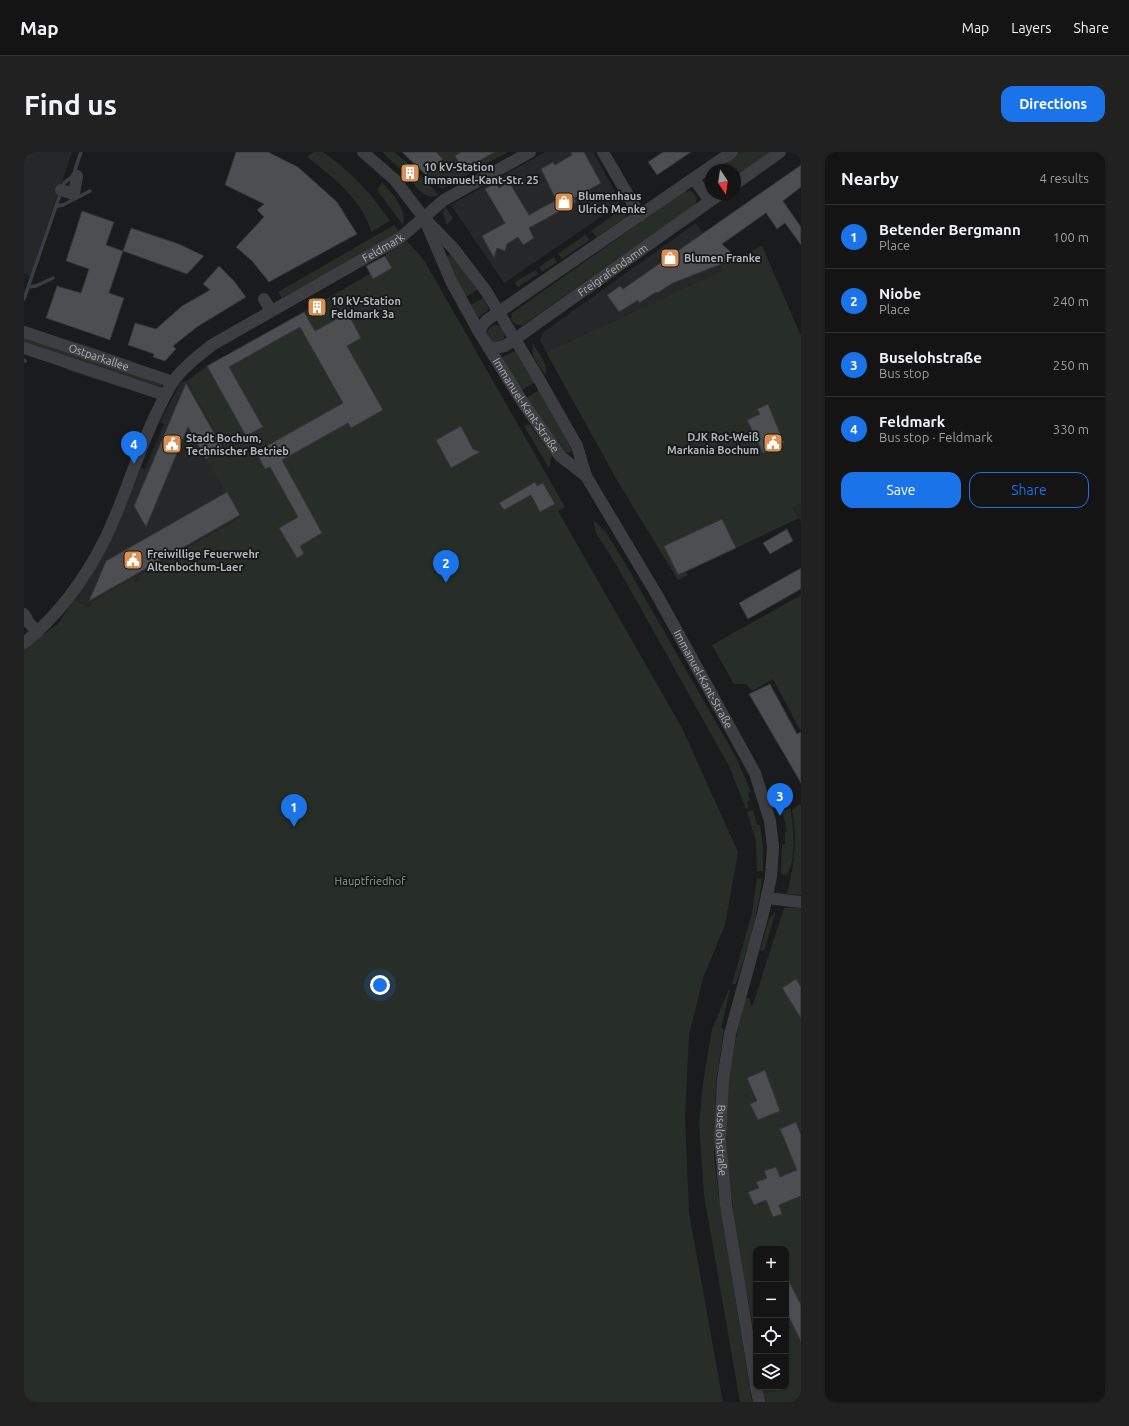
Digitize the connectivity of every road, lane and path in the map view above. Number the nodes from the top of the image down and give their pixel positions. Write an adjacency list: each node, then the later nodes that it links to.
1 (363, 152): 12 (street, Immanuel-Kant-Straße)
2 (530, 152): 12 (street, Feldmark)
3 (602, 152): 11 (street)
4 (732, 152): 7 (street)
5 (780, 152): 8 (street)
6 (77, 176): 9 (street)
7 (694, 179): 10 (street); 11 (street)
8 (741, 180)
9 (61, 190)
10 (710, 201): 18 (street, Freigrafendamm)
11 (640, 216): 15 (street)
12 (424, 218): 14 (street, Feldmark); 15 (street, Immanuel-Kant-Straße); 17 (street, Immanuel-Kant-Straße)
13 (264, 299): 14 (street)
14 (271, 311): 21 (street, Feldmark)
15 (499, 312): 17 (street); 18 (street, Immanuel-Kant-Straße)
16 (24, 332): 21 (street, Ostparkallee)
17 (479, 332): 19 (street, Immanuel-Kant-Straße)
18 (516, 339): 19 (street, Immanuel-Kant-Straße); 23 (street, Immanuel-Kant-Straße)
19 (488, 347): 23 (street, Immanuel-Kant-Straße)
20 (24, 348): 22 (street, Ostparkallee)
21 (173, 382): 22 (street, Feldmark)
22 (165, 395): 25 (street, Feldmark)
23 (586, 476): 27 (street, Immanuel-Kant-Straße)
24 (24, 614): 25 (street)
25 (38, 632): 26 (street, Feldmark)
26 (24, 643)
27 (767, 898): 28 (street); 29 (street, Buselohstraße)
28 (801, 902)
29 (753, 1368)
30 (757, 1390): 31 (street, Buselohstraße)
31 (759, 1402)

